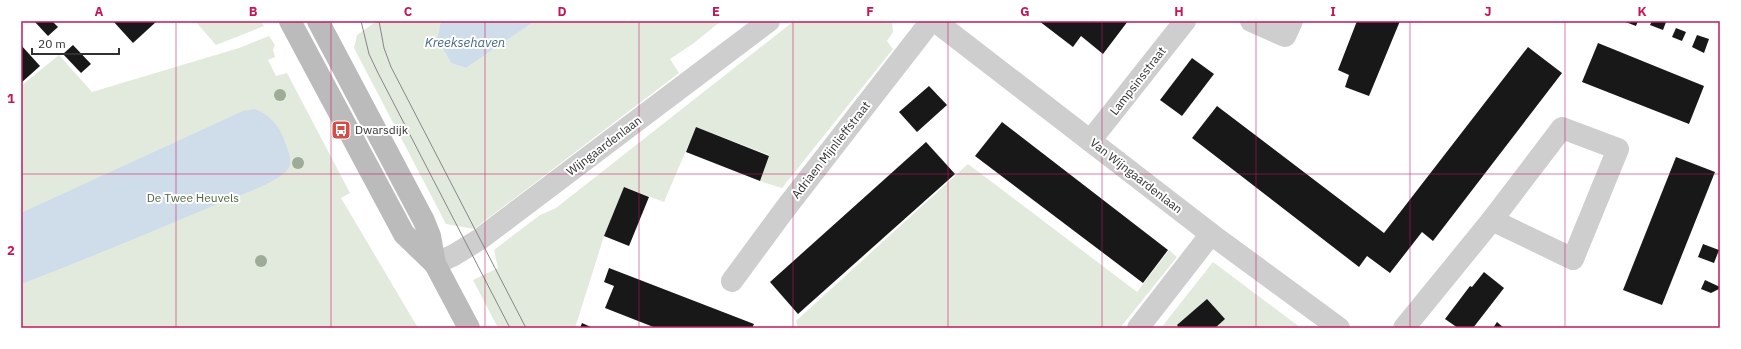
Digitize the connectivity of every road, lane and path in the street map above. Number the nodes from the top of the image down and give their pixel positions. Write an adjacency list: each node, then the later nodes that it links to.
1 (290, 21): 12 (street)
2 (318, 21): 12 (street)
3 (769, 21): 12 (street, Wijngaardenlaan)
4 (931, 21): 13 (street, Adriaen Mijnlieffstraat)
5 (935, 21): 9 (street, Van Wijngaardenlaan)
6 (1185, 21): 9 (street, Lampsinsstraat)
7 (1251, 21): 8 (street)
8 (1292, 21)
9 (1090, 141): 11 (street, Van Wijngaardenlaan)
10 (1492, 220): 10 (street); 17 (street)
11 (1211, 234): 15 (street); 16 (street, Van Wijngaardenlaan)
12 (436, 264): 14 (street)
13 (732, 281)
14 (469, 328)
15 (1138, 328)
16 (1339, 328)
17 (1404, 328)

